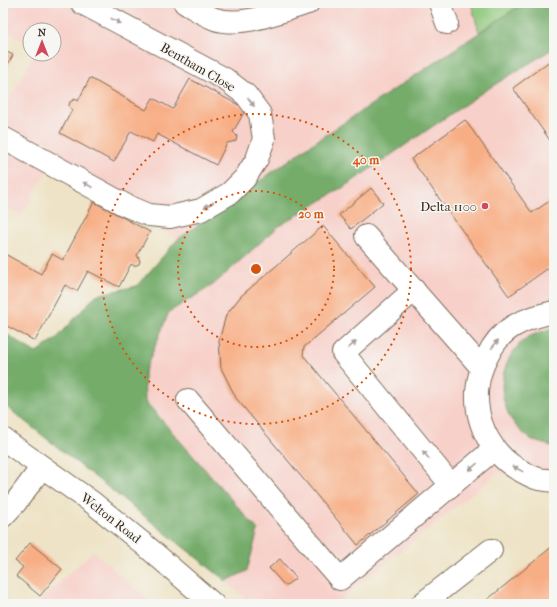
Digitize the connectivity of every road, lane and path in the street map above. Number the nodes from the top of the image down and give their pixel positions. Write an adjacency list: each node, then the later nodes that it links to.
1 (82, 3): 4 (street, Bentham Close, one-way to 4)
2 (185, 3): 3 (street)
3 (308, 3)
4 (3, 138)
5 (366, 236): 6 (street)
6 (414, 290): 8 (street); 14 (street, one-way to 6)
7 (554, 312): 8 (street, one-way to 7)
8 (481, 367): 11 (street)
9 (188, 400): 14 (street)
10 (3, 439): 12 (street, Welton Road)
11 (494, 449): 13 (street, one-way to 11); 14 (street, one-way to 14)
12 (42, 467): 15 (street); 17 (street, Welton Road)
13 (554, 481)
14 (451, 485)
15 (3, 516)
16 (490, 550): 18 (street)
17 (213, 604)
18 (422, 604)

